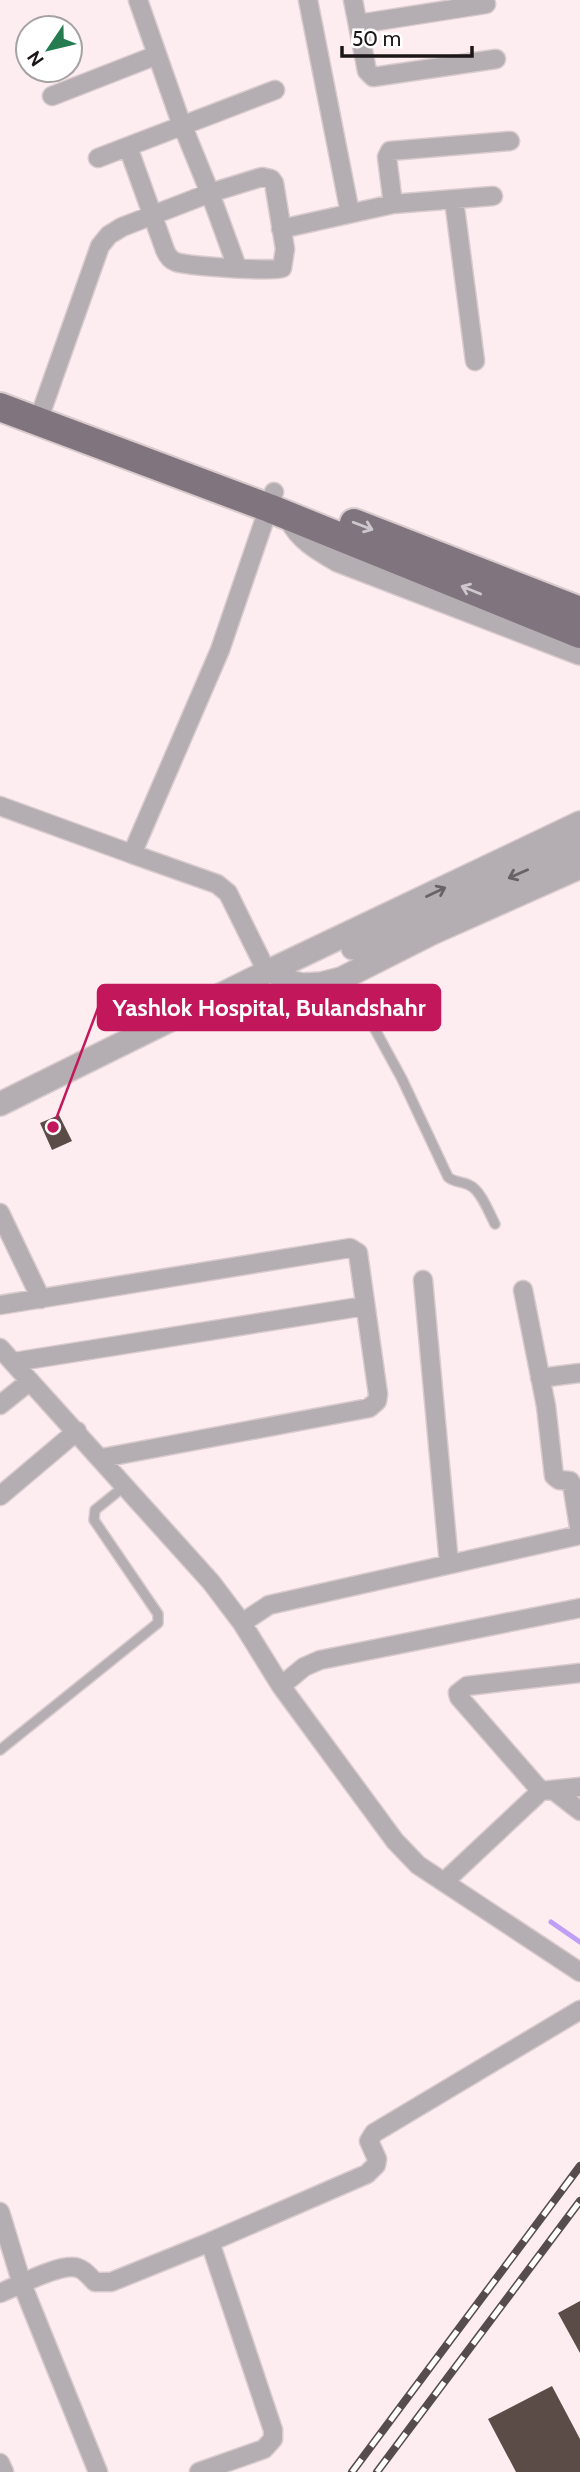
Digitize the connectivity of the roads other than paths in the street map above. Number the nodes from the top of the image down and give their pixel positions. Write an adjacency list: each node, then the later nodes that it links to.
1 (138, 0): 6 (street)
2 (308, 0): 18 (street)
3 (354, 0): 5 (street)
4 (486, 4): 5 (street)
5 (358, 24): 7 (street)
6 (158, 55): 9 (street); 10 (street)
7 (496, 59)
8 (275, 90): 10 (street)
9 (52, 96)
10 (183, 127): 12 (street); 14 (street)
11 (510, 141): 17 (street)
12 (128, 147): 13 (street); 19 (street)
13 (98, 158)
14 (211, 193): 19 (street); 20 (street); 21 (street)
15 (493, 196): 16 (street)
16 (454, 200): 17 (street); 22 (street)
17 (393, 204): 18 (street)
18 (350, 213): 20 (street)
19 (152, 216): 21 (street); 25 (street)
20 (281, 229): 21 (street)
21 (237, 267)
22 (475, 361)
23 (0, 392): 25 (main road)
24 (0, 407): 25 (main road)
25 (41, 415): 26 (main road)
26 (278, 506): 27 (main road, one-way to 27); 28 (main road, one-way to 26); 29 (street); 33 (street)
27 (580, 611)
28 (580, 634)
29 (580, 653)
30 (0, 806): 33 (street)
31 (580, 823): 35 (street, one-way to 31)
32 (580, 846): 35 (street, one-way to 35)
33 (132, 853): 35 (street)
34 (580, 867): 36 (street)
35 (281, 976): 36 (street); 37 (street); 38 (street)
36 (346, 976): 40 (lane)
37 (0, 1104)
38 (0, 1117)
39 (0, 1213): 43 (street)
40 (495, 1224)
41 (423, 1280): 58 (street)
42 (523, 1290): 49 (street)
43 (41, 1298): 44 (street); 45 (street)
44 (0, 1305)
45 (365, 1306): 47 (street); 53 (street)
46 (0, 1348): 47 (street)
47 (14, 1363): 50 (street)
48 (580, 1373): 49 (street)
49 (540, 1378): 54 (street)
50 (30, 1381): 51 (street); 52 (street)
51 (0, 1405)
52 (77, 1431): 53 (street); 56 (street)
53 (102, 1458): 55 (street)
54 (576, 1484): 57 (street)
55 (126, 1486): 60 (street); 63 (lane)
56 (0, 1496)
57 (580, 1534): 58 (street)
58 (449, 1564): 60 (street)
59 (580, 1608): 62 (street)
60 (242, 1623): 62 (street)
61 (580, 1673): 65 (street)
62 (281, 1686): 67 (street)
63 (0, 1750)
64 (580, 1787): 65 (street)
65 (547, 1790): 66 (street); 67 (street)
66 (580, 1811)
67 (444, 1882): 68 (street)
68 (580, 1972)
69 (580, 2010): 71 (street)
70 (0, 2212): 72 (street)
71 (210, 2242): 72 (street); 77 (street)
72 (22, 2284): 73 (street); 76 (street)
73 (0, 2293)
74 (0, 2463): 75 (street)
75 (4, 2472)
76 (98, 2472)
77 (199, 2472)

